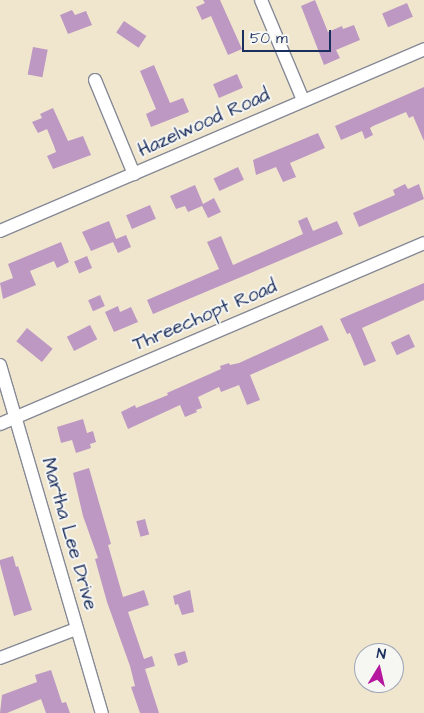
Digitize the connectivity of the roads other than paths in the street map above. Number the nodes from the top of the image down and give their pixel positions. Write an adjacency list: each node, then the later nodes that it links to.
1 (261, 0): 4 (street)
2 (424, 49): 4 (street, Hazelwood Road)
3 (95, 80): 5 (street)
4 (303, 100): 5 (street, Hazelwood Road)
5 (134, 174): 6 (street, Hazelwood Road)
6 (0, 231)
7 (424, 243): 9 (street, Threechopt Road)
8 (0, 365): 9 (street, Martha Lee Drive)
9 (16, 417): 10 (street, Threechopt Road); 11 (street, Martha Lee Drive)
10 (0, 424)
11 (76, 629): 12 (street); 13 (street, Martha Lee Drive)
12 (0, 658)
13 (102, 713)

